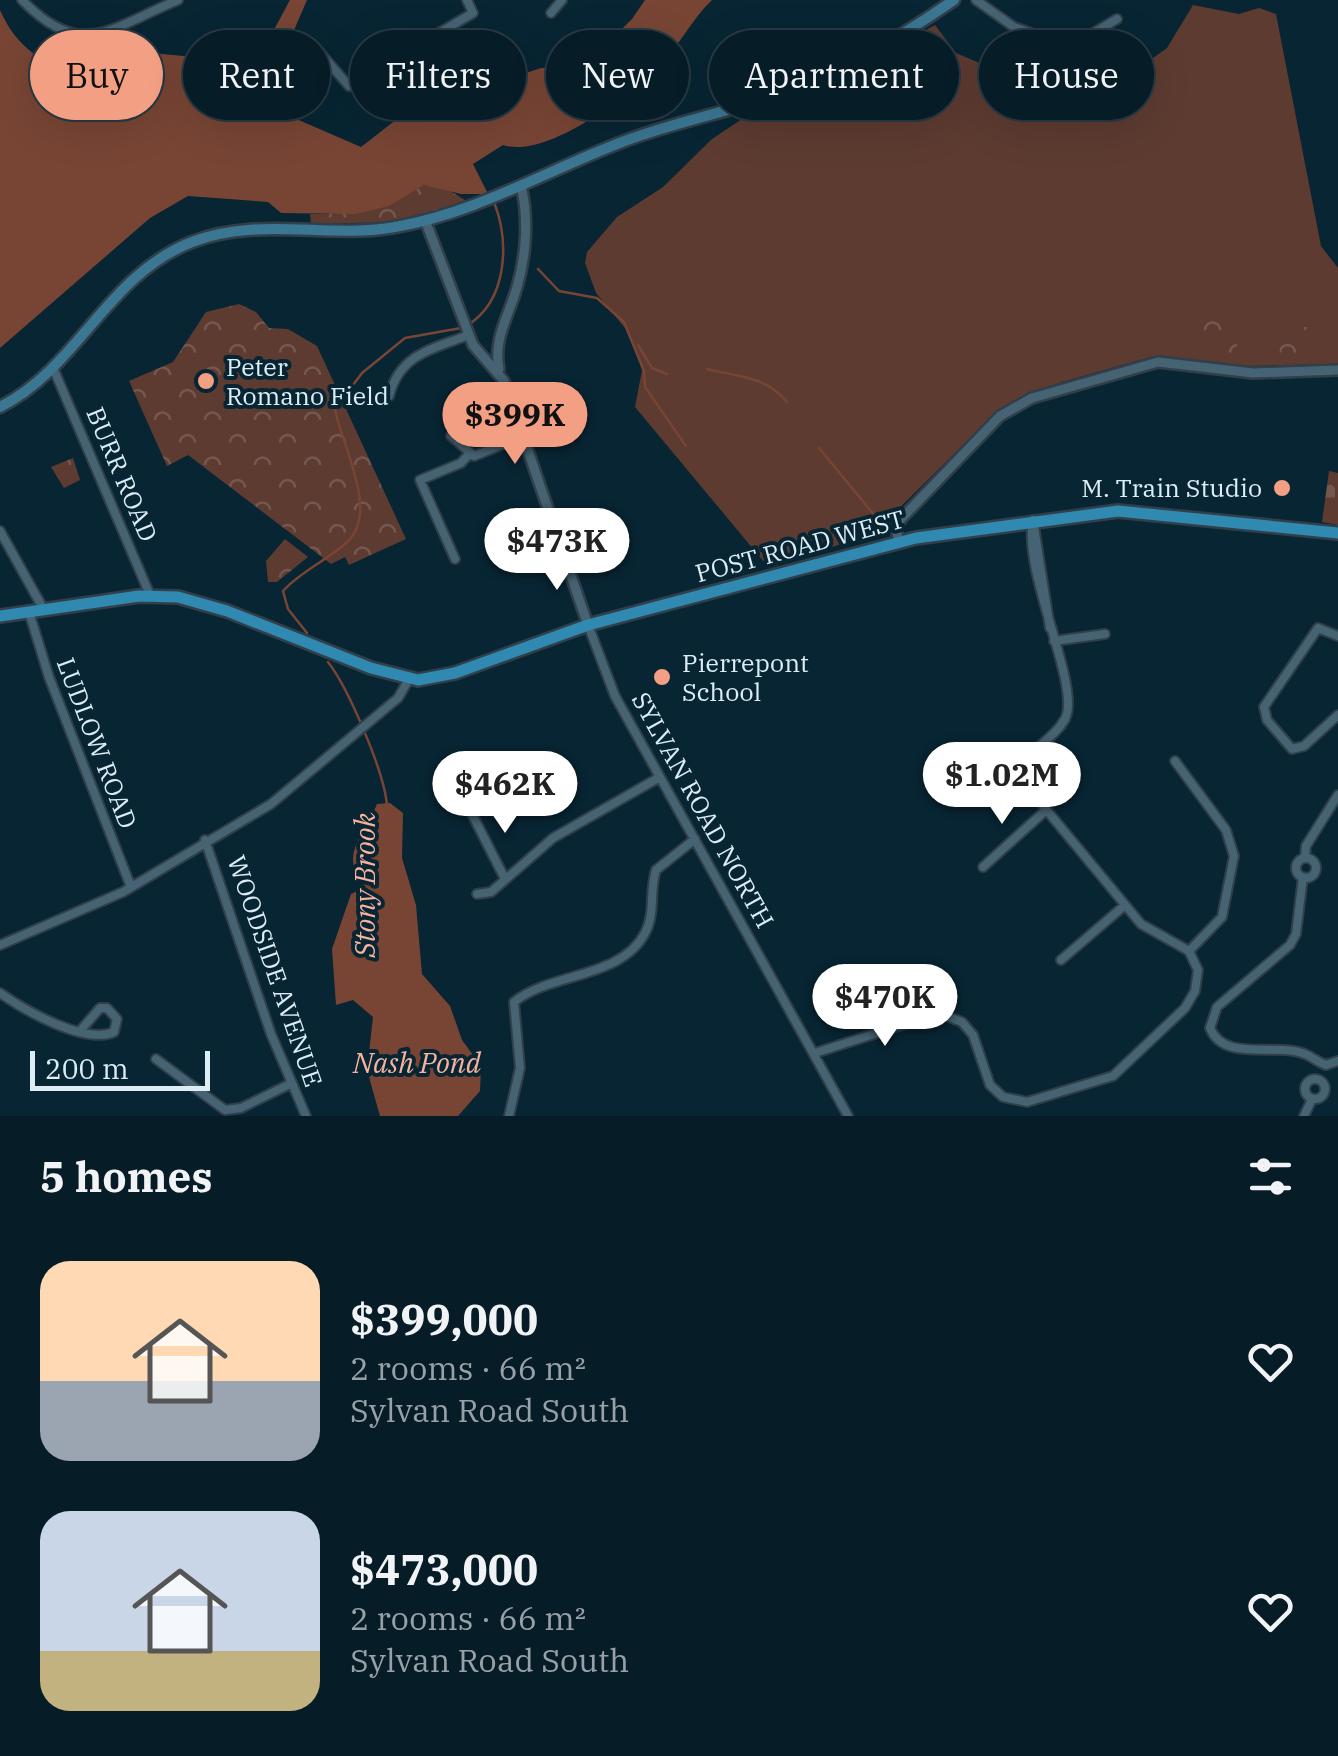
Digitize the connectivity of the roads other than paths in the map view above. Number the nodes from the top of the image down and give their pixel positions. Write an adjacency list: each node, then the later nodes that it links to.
1 (22, 0): 2 (street)
2 (178, 0)
3 (468, 0): 10 (street)
4 (562, 0): 7 (street)
5 (954, 0): 9 (main road)
6 (976, 0): 8 (street)
7 (550, 13)
8 (1118, 19)
9 (907, 30)
10 (330, 64)
11 (709, 115): 12 (main road)
12 (521, 186): 13 (main road); 15 (street)
13 (426, 220): 14 (street); 16 (main road)
14 (468, 332): 15 (street); 18 (street); 19 (street)
15 (496, 345): 18 (street)
16 (54, 370): 20 (main road); 29 (street, BURR ROAD)
17 (1338, 370): 27 (street)
18 (500, 372): 22 (street)
19 (389, 396)
20 (0, 407)
21 (451, 436): 23 (street)
22 (524, 436): 23 (street); 33 (street)
23 (469, 454): 28 (street)
24 (1033, 520): 26 (main road, POST ROAD WEST); 27 (main road, POST ROAD WEST); 36 (street)
25 (0, 531): 30 (street)
26 (1338, 533)
27 (899, 541): 33 (main road, POST ROAD WEST)
28 (454, 559)
29 (150, 595): 30 (main road, POST ROAD WEST); 37 (main road, POST ROAD WEST)
30 (44, 610): 31 (main road, POST ROAD WEST)
31 (30, 612): 32 (main road, POST ROAD WEST); 50 (street, LUDLOW ROAD)
32 (0, 616)
33 (588, 625): 37 (main road, POST ROAD WEST); 40 (street, SYLVAN ROAD NORTH)
34 (1105, 634): 36 (street)
35 (1338, 636): 38 (street)
36 (1054, 641): 42 (street)
37 (409, 679): 45 (street)
38 (1338, 714)
39 (1175, 760): 54 (street)
40 (660, 777): 44 (street, SYLVAN ROAD NORTH); 49 (street)
41 (1338, 795): 46 (street)
42 (1045, 811): 47 (street); 52 (street)
43 (472, 814): 49 (street)
44 (694, 839): 58 (street, SYLVAN ROAD NORTH); 64 (street)
45 (205, 840): 50 (street); 61 (street, WOODSIDE AVENUE)
46 (1305, 858): 48 (street); 48 (street)
47 (983, 867)
48 (1302, 877): 60 (street)
49 (505, 880): 51 (street)
50 (132, 887): 53 (street)
51 (477, 894)
52 (1125, 905): 54 (street); 55 (street)
53 (0, 946)
54 (1189, 951): 58 (street)
55 (1061, 960)
56 (0, 993): 57 (street)
57 (80, 1031): 57 (street)
58 (815, 1053): 65 (street, SYLVAN ROAD NORTH)
59 (156, 1059): 61 (street)
60 (1338, 1060)
61 (292, 1083): 63 (street, WOODSIDE AVENUE)
62 (1312, 1099): 66 (street)
63 (306, 1116)
64 (509, 1116)
65 (848, 1116)
66 (1304, 1116)

